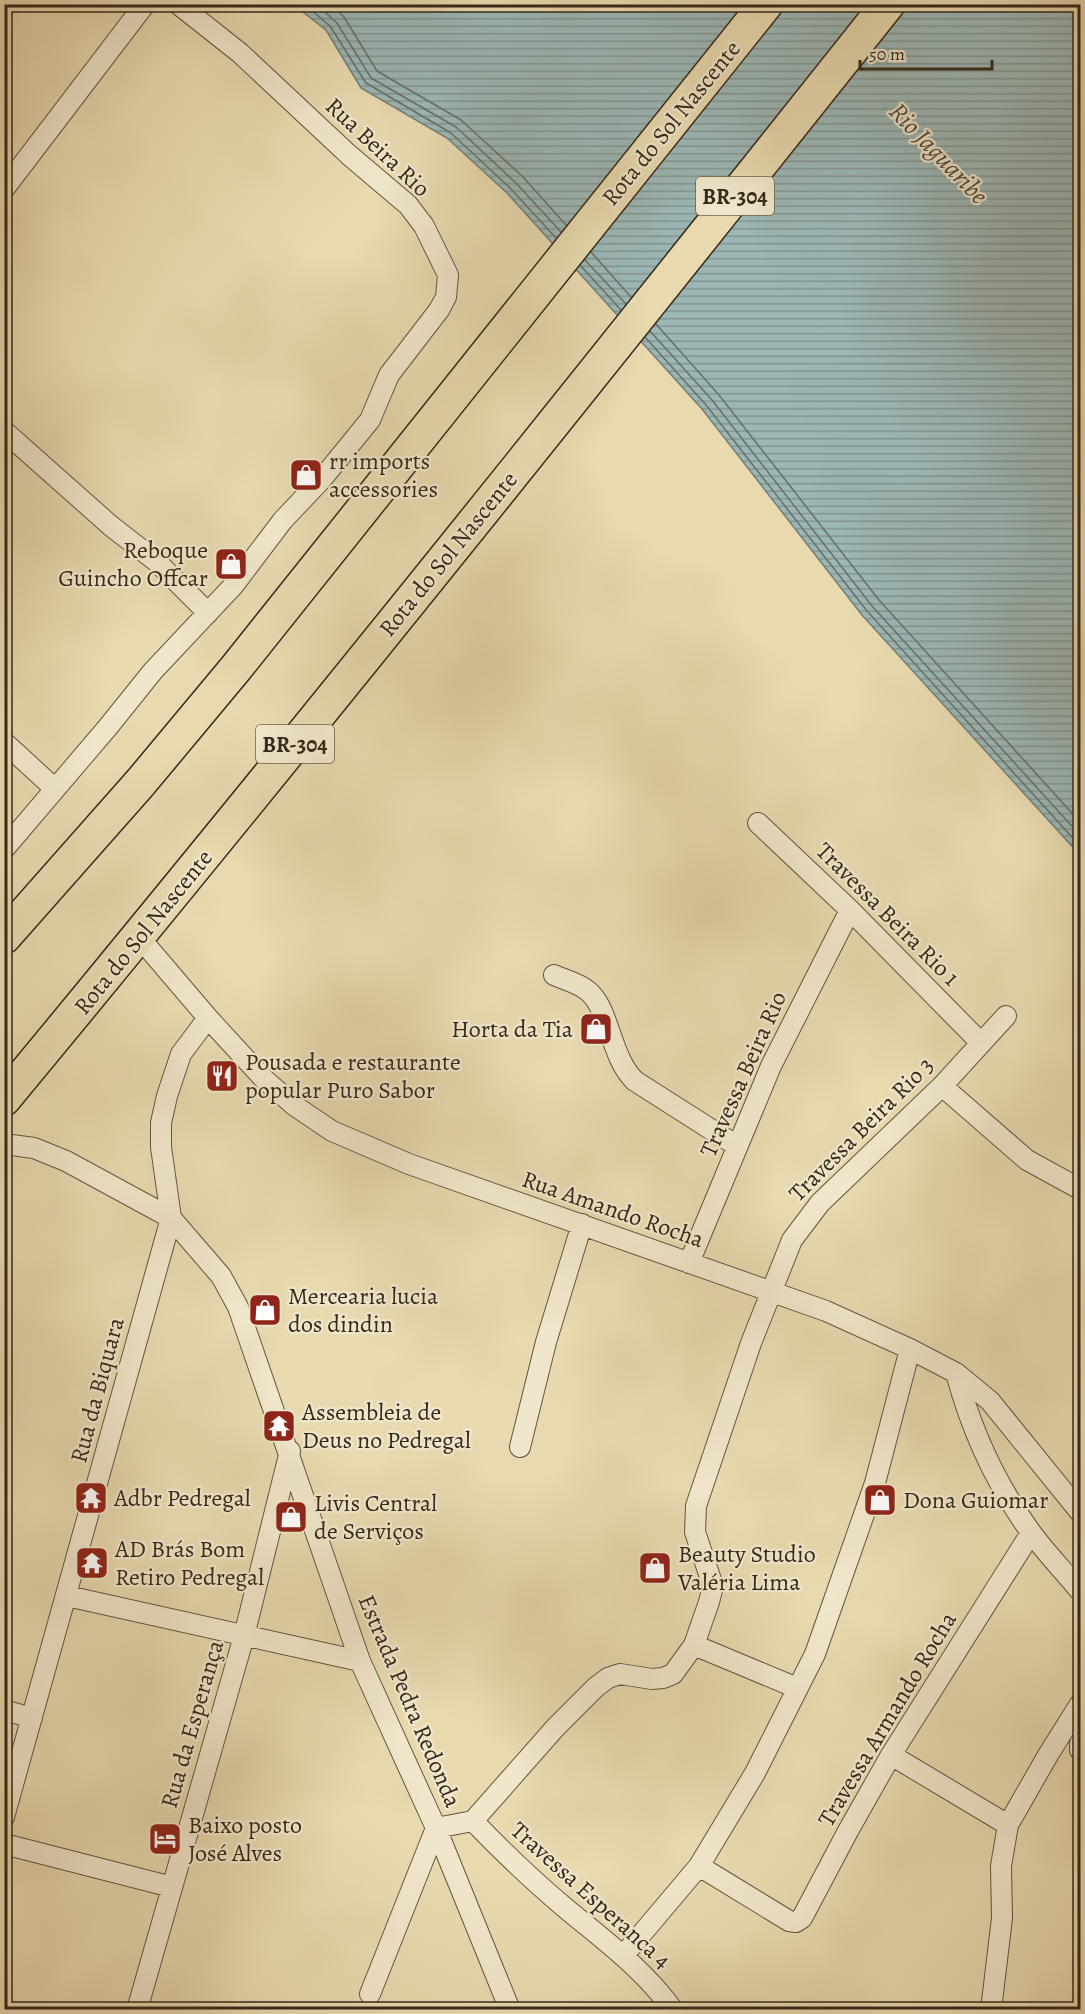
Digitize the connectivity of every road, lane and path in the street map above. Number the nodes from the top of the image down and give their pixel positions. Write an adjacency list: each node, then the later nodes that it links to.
1 (145, 4): 5 (street)
2 (178, 4): 7 (street, Rua Beira Rio)
3 (766, 4): 13 (highway, Rota do Sol Nascente)
4 (888, 4): 14 (highway, Rota do Sol Nascente / BR-304)
5 (4, 189)
6 (4, 431): 7 (street)
7 (208, 613): 9 (street, Rua Beira Rio)
8 (4, 742): 9 (street)
9 (55, 789): 11 (street, Rua Beira Rio)
10 (758, 823): 12 (street, Travessa Beira Rio 1)
11 (4, 849)
12 (850, 909): 18 (street, Travessa Beira Rio 1); 21 (street, Travessa Beira Rio)
13 (4, 937)
14 (139, 937): 17 (street, Rua Amando Rocha); 20 (highway, Rota do Sol Nascente / BR-304)
15 (554, 975): 21 (street)
16 (1006, 1016): 18 (street, Travessa Beira Rio 3)
17 (208, 1018): 24 (street); 25 (street, Rua Amando Rocha)
18 (981, 1043): 19 (street, Travessa Beira Rio 3)
19 (942, 1086): 23 (street); 27 (street, Travessa Beira Rio 3)
20 (4, 1099)
21 (737, 1146): 26 (street, Travessa Beira Rio)
22 (5, 1147): 24 (street)
23 (1080, 1190)
24 (171, 1218): 31 (street, Estrada Pedra Redonda); 35 (street, Rua da Biquara)
25 (582, 1224): 26 (street, Rua Amando Rocha); 30 (street)
26 (689, 1263): 27 (street, Rua Amando Rocha)
27 (772, 1291): 28 (street, Rua Amando Rocha); 37 (street, Travessa Beira Rio 3)
28 (910, 1349): 29 (street, Rua Amando Rocha); 39 (street)
29 (956, 1373): 32 (street, Rua Amando Rocha); 33 (street)
30 (520, 1447)
31 (290, 1452): 36 (street, Rua da Esperança); 38 (street, Estrada Pedra Redonda)
32 (1080, 1510)
33 (1031, 1533): 34 (street); 45 (street, Travessa Armando Rocha)
34 (1080, 1591)
35 (67, 1596): 36 (street); 42 (street, Rua da Biquara)
36 (244, 1636): 38 (street); 52 (street, Rua da Esperança)
37 (694, 1645): 39 (street); 47 (street, Travessa Beira Rio 3)
38 (360, 1661): 49 (street, Estrada Pedra Redonda)
39 (797, 1688): 51 (street)
40 (1080, 1704): 48 (street)
41 (4, 1710): 42 (street)
42 (32, 1718): 46 (street, Rua da Biquara)
43 (1080, 1743): 44 (street)
44 (1080, 1750)
45 (891, 1755): 48 (street); 51 (street, Travessa Armando Rocha)
46 (4, 1817)
47 (473, 1821): 49 (street); 53 (street, Travessa Esperanca 4)
48 (1008, 1825): 58 (street)
49 (436, 1828): 54 (street); 56 (street, Estrada Pedra Redonda)
50 (4, 1844): 52 (street)
51 (699, 1866): 53 (street)
52 (172, 1887): 55 (street, Rua da Esperança)
53 (623, 1956): 57 (street, Travessa Esperanca 4)
54 (370, 1994)
55 (137, 2010)
56 (510, 2010)
57 (673, 2010)
58 (991, 2010)

